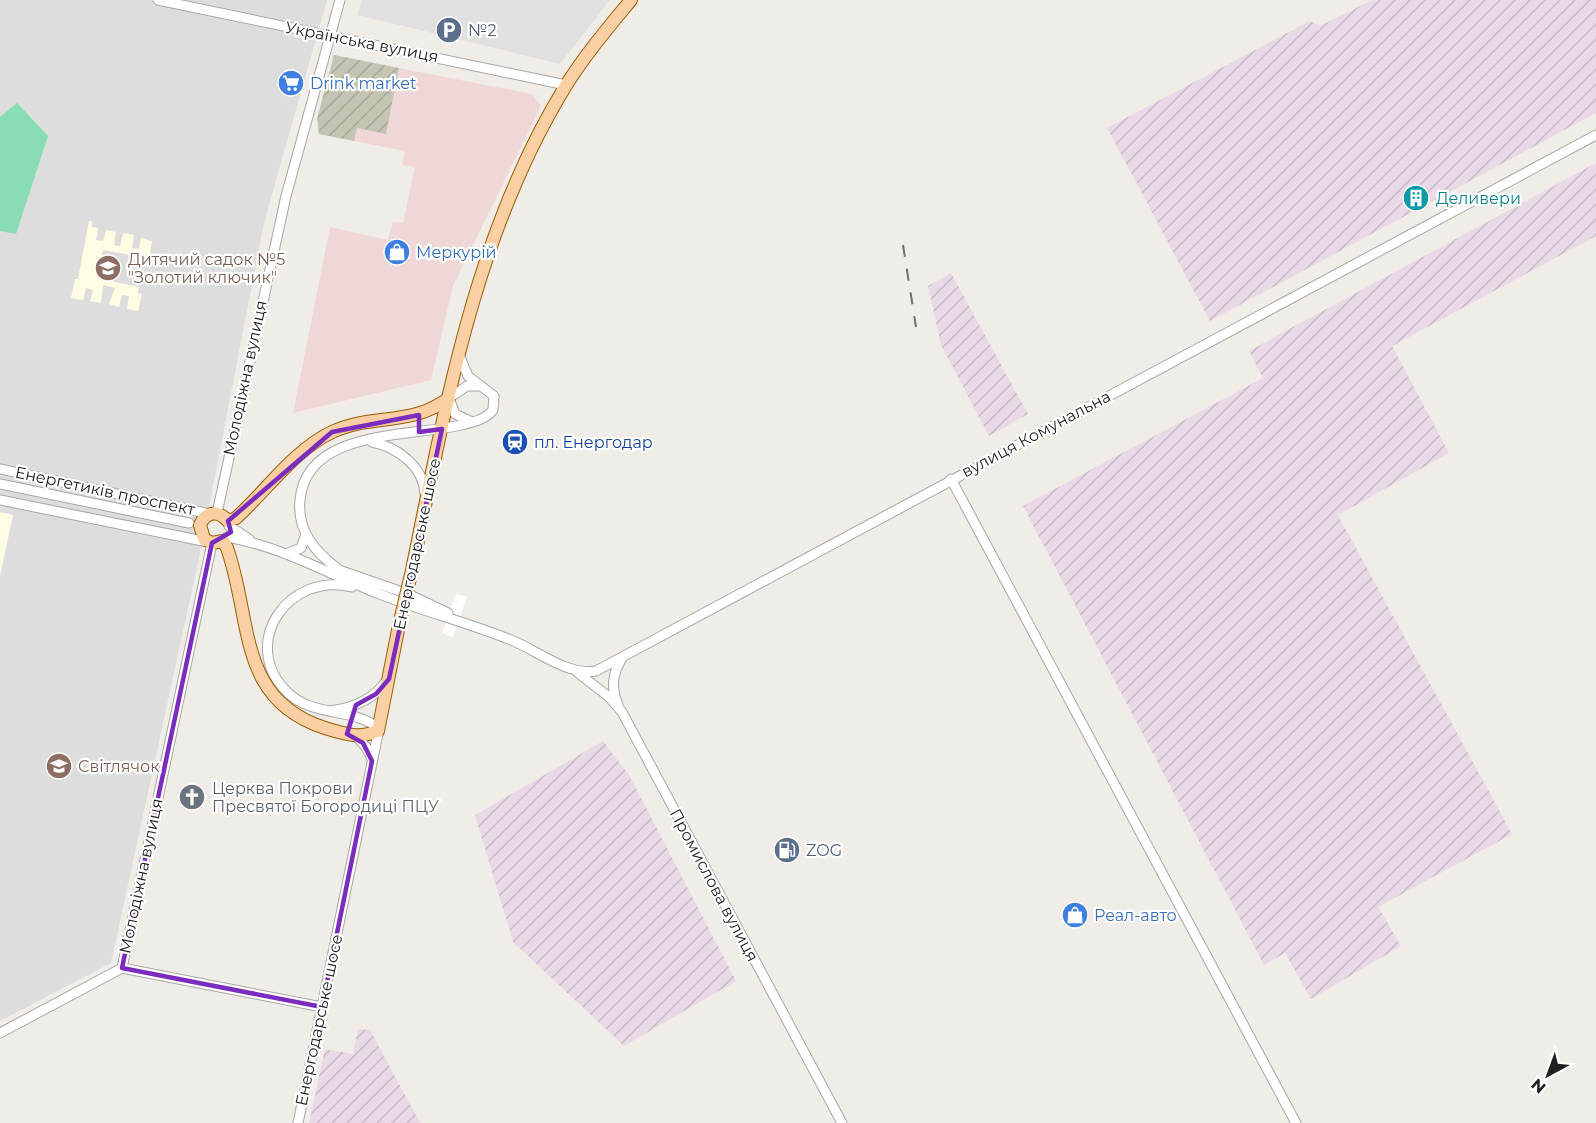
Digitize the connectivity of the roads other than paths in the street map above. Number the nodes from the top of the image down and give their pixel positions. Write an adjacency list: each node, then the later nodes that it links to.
1 (158, 0): 4 (street, Українська вулиця)
2 (340, 0): 4 (street, Молодіжна вулиця)
3 (631, 0): 5 (main road, Енергодарське шосе)
4 (330, 36): 5 (street, Українська вулиця); 20 (street, Молодіжна вулиця)
5 (566, 85): 7 (main road, Енергодарське шосе)
6 (1596, 135): 16 (street, вулиця Комунальна)
7 (459, 352): 8 (street); 9 (main road, Енергодарське шосе)
8 (482, 387): 9 (street); 11 (street)
9 (449, 398): 10 (main road); 11 (street); 12 (main road, Енергодарське шосе)
10 (419, 415): 13 (street); 22 (main road)
11 (472, 422): 12 (street)
12 (442, 429): 13 (street); 19 (main road, Енергодарське шосе)
13 (419, 432): 14 (street)
14 (361, 442): 19 (street); 23 (street)
15 (0, 469): 20 (street, Енергетиків проспект)
16 (951, 479): 30 (street, вулиця Комунальна); 44 (street)
17 (0, 484): 21 (street)
18 (0, 500): 24 (street, Енергетиків проспект)
19 (426, 500): 32 (main road, Енергодарське шосе, bridge)
20 (213, 514): 22 (main road); 24 (main road)
21 (189, 523)
22 (228, 523): 24 (street, Молодіжна вулиця); 25 (street)
23 (306, 534): 26 (street); 27 (street)
24 (217, 540): 25 (street, Енергетиків проспект); 37 (main road); 39 (street, Молодіжна вулиця)
25 (254, 542): 26 (street)
26 (286, 554): 27 (street); 28 (street)
27 (338, 569): 29 (street)
28 (378, 594): 29 (street); 33 (street)
29 (472, 624): 31 (street, вулиця Комунальна)
30 (624, 656): 31 (street, вулиця Комунальна); 34 (street)
31 (564, 666): 34 (street, Промислова вулиця)
32 (389, 679): 33 (street); 36 (main road, Енергодарське шосе)
33 (321, 711): 35 (street)
34 (622, 712): 43 (street, Промислова вулиця)
35 (352, 718): 36 (street); 37 (street)
36 (378, 731): 37 (main road); 38 (street, Енергодарське шосе)
37 (352, 735): 38 (street)
38 (372, 760): 40 (street, Енергодарське шосе)
39 (122, 968): 40 (street); 41 (street, Молодіжна вулиця)
40 (322, 1007): 42 (street, Енергодарське шосе)
41 (0, 1033)
42 (298, 1123)
43 (842, 1123)
44 (1296, 1123)

